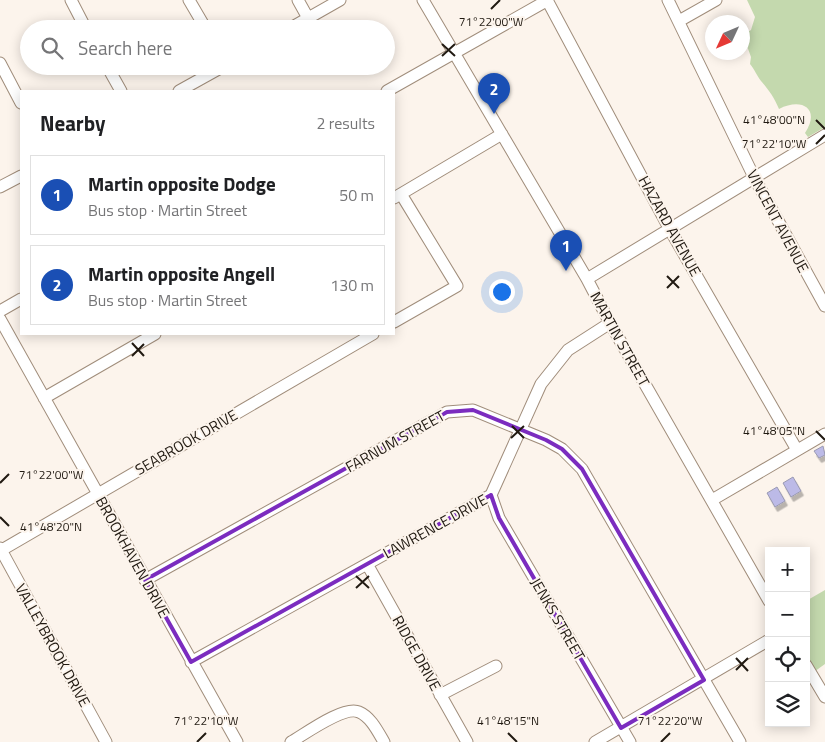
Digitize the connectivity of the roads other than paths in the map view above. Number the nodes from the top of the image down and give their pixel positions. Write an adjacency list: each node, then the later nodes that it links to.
1 (71, 0): 10 (street)
2 (189, 0): 11 (street)
3 (298, 0): 9 (street)
4 (340, 0): 9 (street)
5 (423, 0): 14 (street, MARTIN STREET)
6 (548, 0): 14 (street); 28 (street, HAZARD AVENUE)
7 (668, 0): 13 (street, VINCENT AVENUE)
8 (716, 0): 13 (street)
9 (308, 18): 12 (street)
10 (81, 20)
11 (201, 20)
12 (305, 20)
13 (680, 21): 25 (street, VINCENT AVENUE)
14 (455, 54): 20 (street); 22 (street, MARTIN STREET)
15 (0, 63): 21 (street)
16 (112, 75): 18 (street)
17 (208, 75): 19 (street)
18 (120, 90)
19 (181, 90)
20 (390, 90)
21 (20, 101)
22 (502, 134): 27 (street); 29 (street, MARTIN STREET)
23 (825, 134): 25 (street)
24 (20, 177): 26 (street)
25 (754, 177): 28 (street); 31 (street, VINCENT AVENUE)
26 (0, 187)
27 (397, 196): 34 (street)
28 (669, 228): 29 (street); 41 (street, HAZARD AVENUE)
29 (587, 279): 35 (street, MARTIN STREET)
30 (20, 300): 32 (street)
31 (825, 306)
32 (0, 311)
33 (0, 319): 38 (street, BROOKHAVEN DRIVE)
34 (395, 321)
35 (610, 323): 39 (street, LAWRENCE DRIVE); 44 (street, MARTIN STREET)
36 (153, 335): 38 (street)
37 (371, 335): 42 (street, SEABROOK DRIVE)
38 (44, 398): 42 (street, BROOKHAVEN DRIVE)
39 (520, 430): 43 (street, LAWRENCE DRIVE); 47 (street, FARNUM STREET); 53 (street, FARNUM STREET)
40 (825, 434): 41 (street)
41 (797, 450): 44 (street)
42 (97, 493): 45 (street, SEABROOK DRIVE); 47 (street, BROOKHAVEN DRIVE)
43 (491, 495): 46 (street, LAWRENCE DRIVE); 56 (street, JENKS STREET)
44 (712, 500): 48 (street, MARTIN STREET)
45 (0, 550): 57 (street, VALLEYBROOK DRIVE)
46 (368, 564): 50 (street, LAWRENCE DRIVE); 54 (street, RIDGE DRIVE)
47 (145, 580): 50 (street, BROOKHAVEN DRIVE)
48 (765, 594)
49 (765, 642): 53 (street)
50 (192, 662): 58 (street, BROOKHAVEN DRIVE)
51 (496, 666): 54 (street)
52 (810, 672): 55 (street)
53 (704, 680): 56 (street); 64 (street, FARNUM STREET)
54 (440, 695): 61 (street, RIDGE DRIVE)
55 (825, 697)
56 (621, 728): 62 (street); 63 (street, JENKS STREET)
57 (106, 742)
58 (237, 742)
59 (291, 742): 60 (street)
60 (384, 742)
61 (467, 742)
62 (595, 742)
63 (630, 742)
64 (740, 742)

